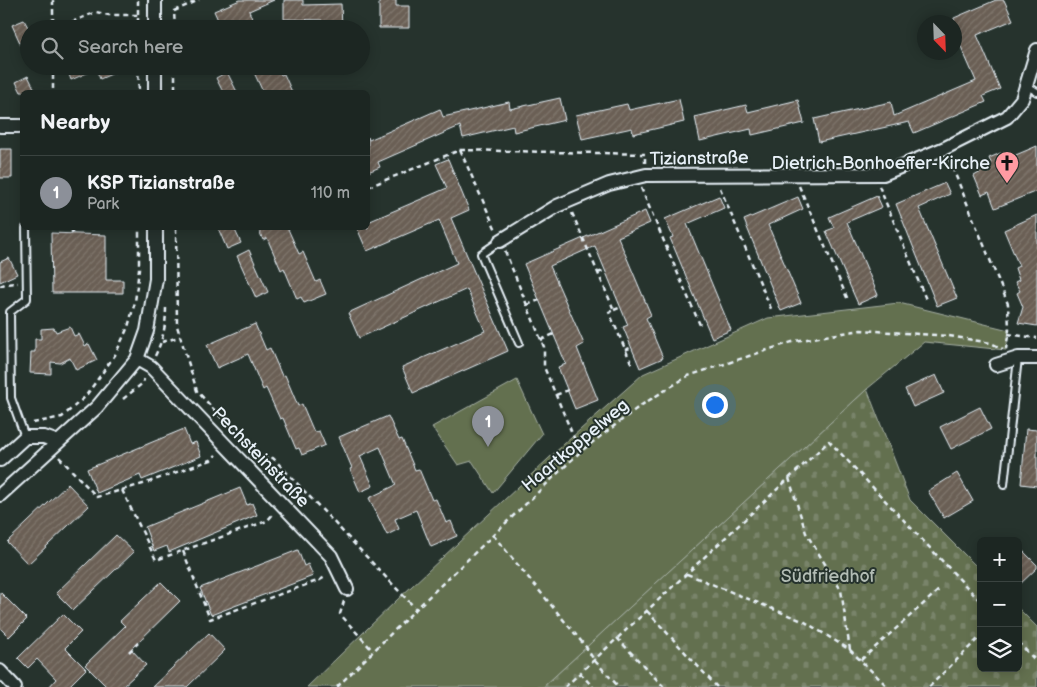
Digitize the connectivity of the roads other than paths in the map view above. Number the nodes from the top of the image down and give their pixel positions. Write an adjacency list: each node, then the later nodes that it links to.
1 (155, 0): 2 (street)
2 (155, 20)
3 (1037, 50): 5 (street, Tizianstraße)
4 (155, 75): 6 (street)
5 (1026, 84): 7 (lane); 12 (street, Tizianstraße)
6 (155, 90)
7 (1037, 92)
8 (0, 126): 9 (street)
9 (20, 126)
10 (26, 230): 18 (lane)
11 (156, 230): 16 (street)
12 (500, 241): 13 (lane)
13 (518, 343)
14 (1018, 358): 15 (street); 17 (street); 21 (lane)
15 (1037, 358)
16 (137, 359): 19 (street); 23 (street, Pechsteinstraße)
17 (996, 366)
18 (23, 431): 19 (street); 20 (street)
19 (55, 446): 22 (street)
20 (0, 460)
21 (1004, 485)
22 (0, 495)
23 (347, 589)
24 (0, 672): 25 (street)
25 (15, 687)

